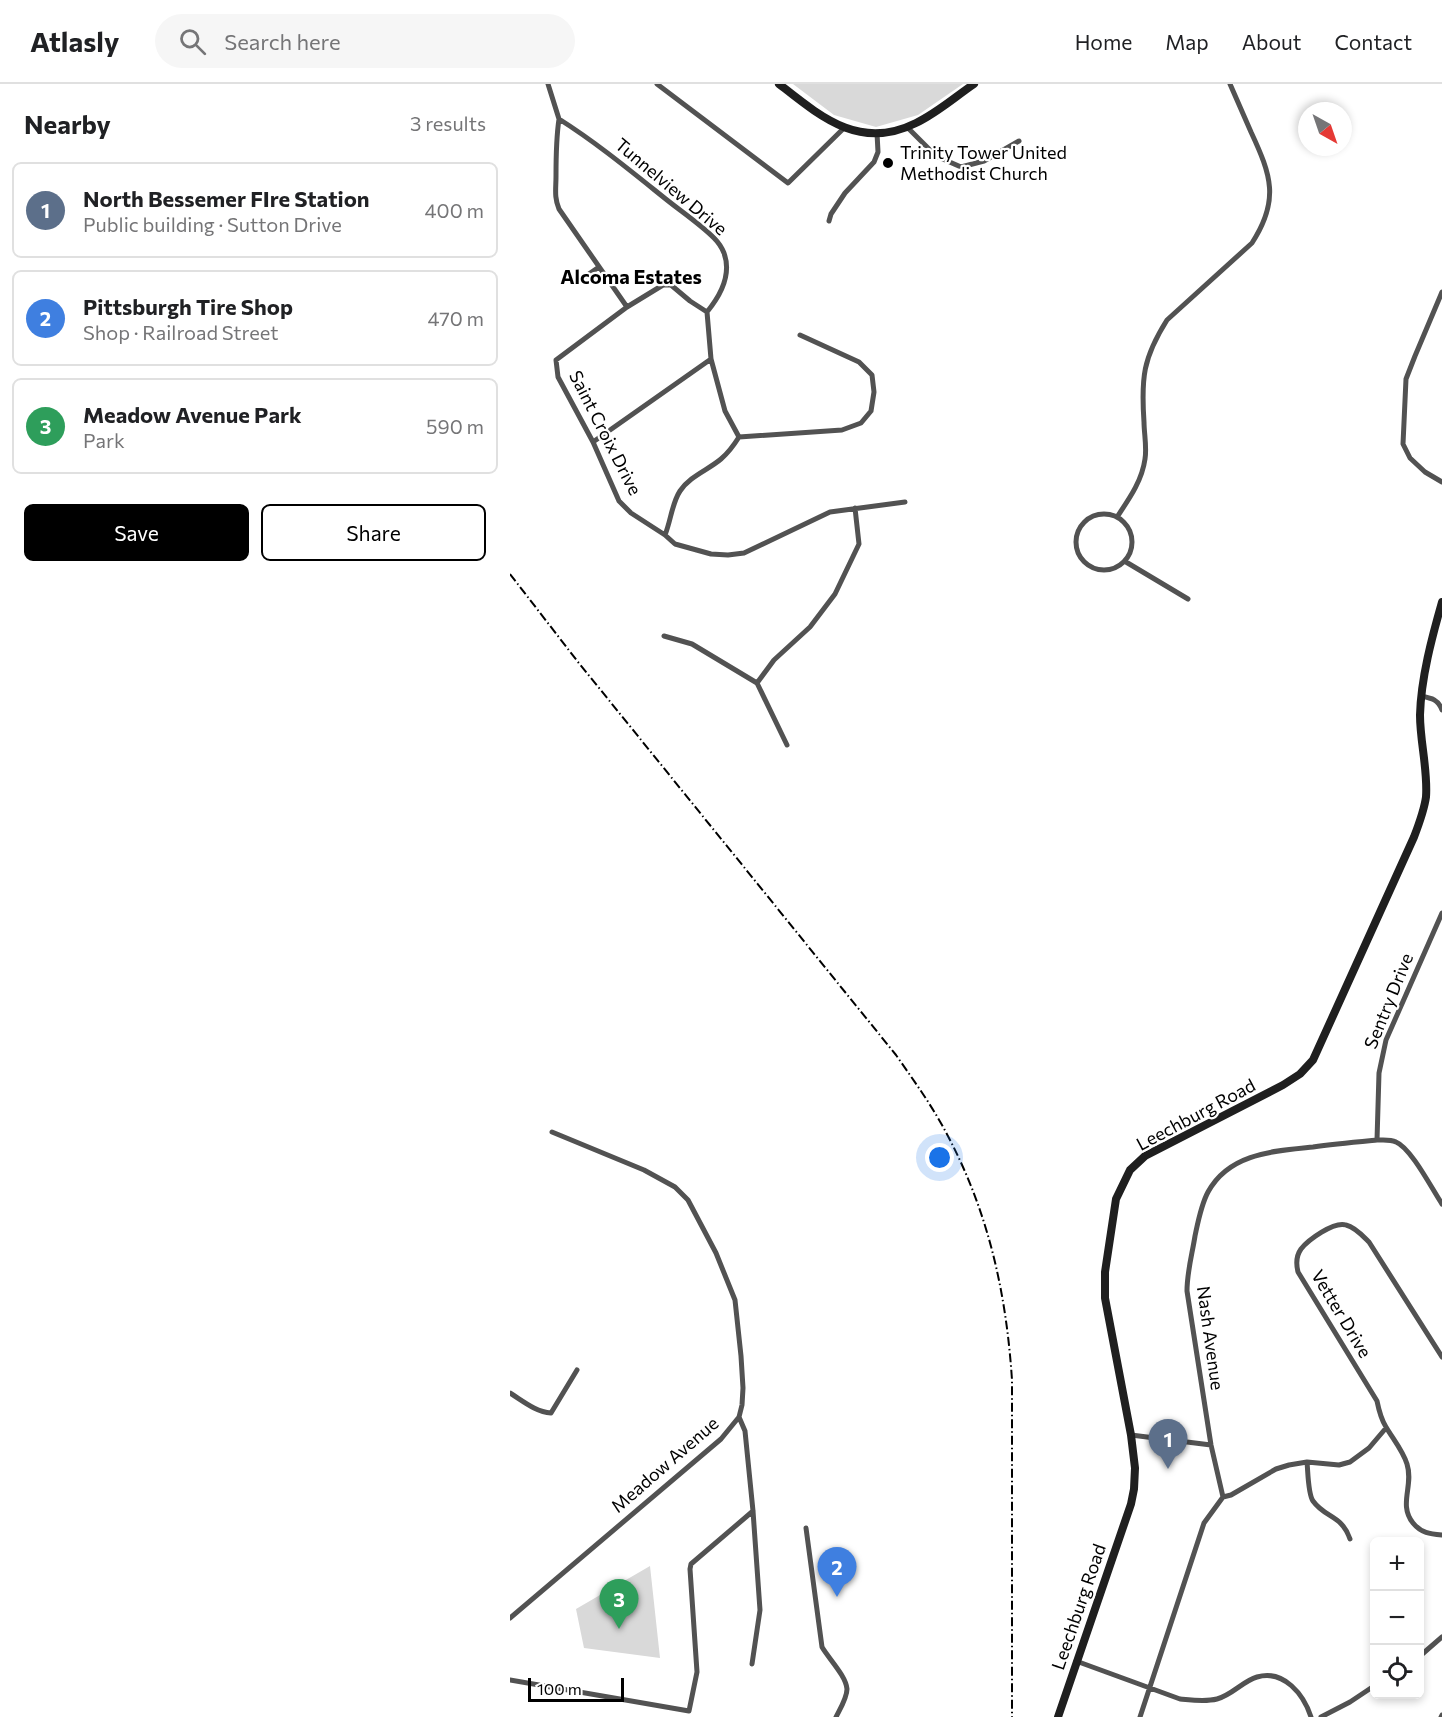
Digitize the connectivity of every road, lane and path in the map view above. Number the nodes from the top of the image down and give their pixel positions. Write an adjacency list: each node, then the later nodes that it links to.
1 (548, 84): 6 (street)
2 (657, 84): 8 (street)
3 (779, 84): 8 (street)
4 (974, 84): 7 (street)
5 (1230, 84): 24 (street)
6 (559, 119): 12 (street); 16 (street, Tunnelview Drive)
7 (907, 127): 9 (street); 10 (street)
8 (844, 128): 9 (street)
9 (877, 133): 11 (street)
10 (1019, 141)
11 (829, 221)
12 (599, 267): 13 (street); 15 (street)
13 (583, 278)
14 (1442, 292): 21 (street)
15 (627, 308): 16 (street, Saint Croix Drive); 20 (street, Saint Croix Drive)
16 (707, 312): 18 (street)
17 (800, 335): 19 (street)
18 (711, 359): 19 (street); 20 (street)
19 (739, 437): 25 (street)
20 (593, 442): 25 (street, Saint Croix Drive)
21 (1442, 482)
22 (905, 502): 23 (street, Saint Croix Drive)
23 (855, 508): 25 (street, Saint Croix Drive); 30 (street)
24 (1117, 517): 26 (street); 26 (street)
25 (665, 535)
26 (1126, 562): 27 (street)
27 (1188, 599)
28 (1442, 602): 31 (street, Leechburg Road)
29 (664, 636): 30 (street)
30 (757, 683): 33 (street)
31 (1421, 696): 32 (street); 43 (street, Leechburg Road)
32 (1442, 710)
33 (787, 745)
34 (1442, 913): 36 (street, Sentry Drive)
35 (552, 1132): 41 (street, Meadow Avenue)
36 (1377, 1140): 37 (street, Nash Avenue); 44 (street, Nash Avenue)
37 (1442, 1204)
38 (1442, 1357): 42 (street, Vetter Drive)
39 (577, 1370): 40 (street)
40 (510, 1392)
41 (739, 1417): 47 (street); 51 (street, Meadow Avenue)
42 (1386, 1428): 45 (street); 49 (street)
43 (1131, 1435): 44 (street); 54 (street, Leechburg Road)
44 (1211, 1445): 46 (street, Nash Avenue)
45 (1307, 1462): 46 (street); 50 (street)
46 (1223, 1497): 57 (street)
47 (753, 1511): 55 (street); 56 (street)
48 (806, 1528): 59 (street)
49 (1442, 1535)
50 (1350, 1539)
51 (510, 1618)
52 (1442, 1637): 53 (street)
53 (1424, 1652)
54 (1076, 1661): 57 (street); 60 (street, Leechburg Road)
55 (752, 1664)
56 (510, 1680)
57 (1149, 1687): 61 (street); 62 (street)
58 (1370, 1689): 63 (street)
59 (836, 1717)
60 (1058, 1717)
61 (1140, 1717)
62 (1311, 1717)
63 (1321, 1717)

